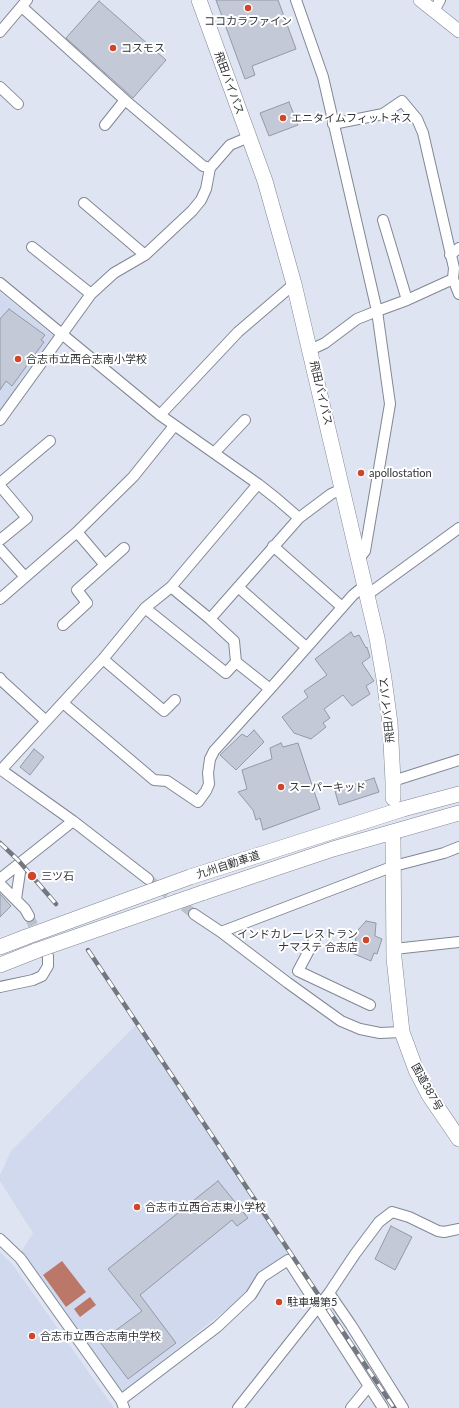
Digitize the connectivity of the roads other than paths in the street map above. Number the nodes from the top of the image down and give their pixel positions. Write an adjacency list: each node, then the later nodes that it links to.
1 (199, 0): 13 (highway, 飛田バイパス)
2 (296, 0): 11 (street)
3 (420, 0): 5 (main road)
4 (24, 3): 7 (street); 9 (street)
5 (437, 6): 6 (main road)
6 (459, 31)
7 (0, 32)
8 (1, 91): 10 (street)
9 (125, 100): 12 (street); 14 (street)
10 (18, 104)
11 (333, 124): 20 (street); 27 (street)
12 (105, 125)
13 (249, 137): 14 (street); 23 (highway, 飛田バイパス)
14 (210, 168): 19 (street)
15 (84, 203): 19 (street)
16 (383, 220): 26 (street)
17 (32, 247): 24 (street)
18 (459, 248): 20 (street)
19 (145, 255): 24 (street)
20 (450, 255): 21 (street)
21 (453, 279): 25 (street); 26 (street)
22 (0, 283): 28 (street)
23 (294, 284): 29 (highway, 飛田バイパス); 30 (street)
24 (92, 294): 28 (street)
25 (459, 294)
26 (407, 300): 27 (street)
27 (377, 310): 29 (street); 47 (street)
28 (62, 335): 30 (street); 31 (street)
29 (310, 350): 39 (highway, 飛田バイパス)
30 (160, 415): 33 (street)
31 (0, 420)
32 (245, 420): 35 (street)
33 (174, 426): 35 (street); 42 (street)
34 (50, 441): 36 (street)
35 (214, 454): 37 (street)
36 (0, 483)
37 (258, 484): 40 (street); 51 (street)
38 (0, 486): 43 (street)
39 (342, 489): 40 (street); 47 (highway, 飛田バイパス)
40 (299, 518): 44 (street)
41 (459, 528): 52 (street)
42 (77, 532): 48 (street); 49 (street)
43 (0, 540)
44 (273, 546): 50 (street); 54 (street)
45 (124, 548): 48 (street)
46 (0, 549): 49 (street)
47 (358, 560): 52 (highway, 飛田バイパス)
48 (105, 565): 57 (street)
49 (25, 577): 53 (street)
50 (238, 586): 56 (street); 58 (street)
51 (171, 587): 55 (street); 56 (street)
52 (366, 590): 54 (street); 68 (highway, 飛田バイパス)
53 (0, 599)
54 (342, 607): 58 (street)
55 (145, 608): 59 (street); 60 (street)
56 (210, 619): 60 (street)
57 (63, 625)
58 (306, 647): 62 (street)
59 (103, 659): 63 (street); 64 (street)
60 (236, 662): 62 (street)
61 (0, 678): 65 (street)
62 (270, 688): 64 (street)
63 (175, 700)
64 (63, 703): 65 (street)
65 (46, 721): 67 (street)
66 (459, 760): 68 (street)
67 (1, 770): 72 (street)
68 (393, 781): 70 (highway, 飛田バイパス)
69 (459, 794): 85 (highway, 九州自動車道, bridge)
70 (393, 798)
71 (459, 813): 87 (highway, 九州自動車道, bridge)
72 (73, 821): 76 (street); 77 (street)
73 (393, 840): 75 (highway)
74 (459, 847): 75 (street)
75 (394, 866): 82 (street); 86 (highway)
76 (18, 869): 78 (street); 79 (street)
77 (148, 879)
78 (1, 880): 79 (street)
79 (16, 899): 81 (street)
80 (194, 914): 82 (street)
81 (29, 916)
82 (221, 932): 90 (street)
83 (315, 939): 89 (street)
84 (459, 942): 86 (street)
85 (0, 947)
86 (394, 949): 93 (highway)
87 (43, 953): 88 (highway, 九州自動車道); 91 (street)
88 (0, 965)
89 (298, 971): 90 (street); 92 (street)
90 (288, 983): 93 (street)
91 (0, 988)
92 (370, 1005)
93 (402, 1032): 94 (highway, 国道387号)
94 (459, 1139)
95 (459, 1229): 97 (street)
96 (0, 1239): 100 (street)
97 (329, 1293): 98 (street); 104 (street)
98 (317, 1306): 99 (street); 100 (street); 101 (street)
99 (369, 1386): 102 (street); 103 (street)
100 (123, 1404)
101 (238, 1408)
102 (351, 1408)
103 (383, 1408)
104 (403, 1408)

